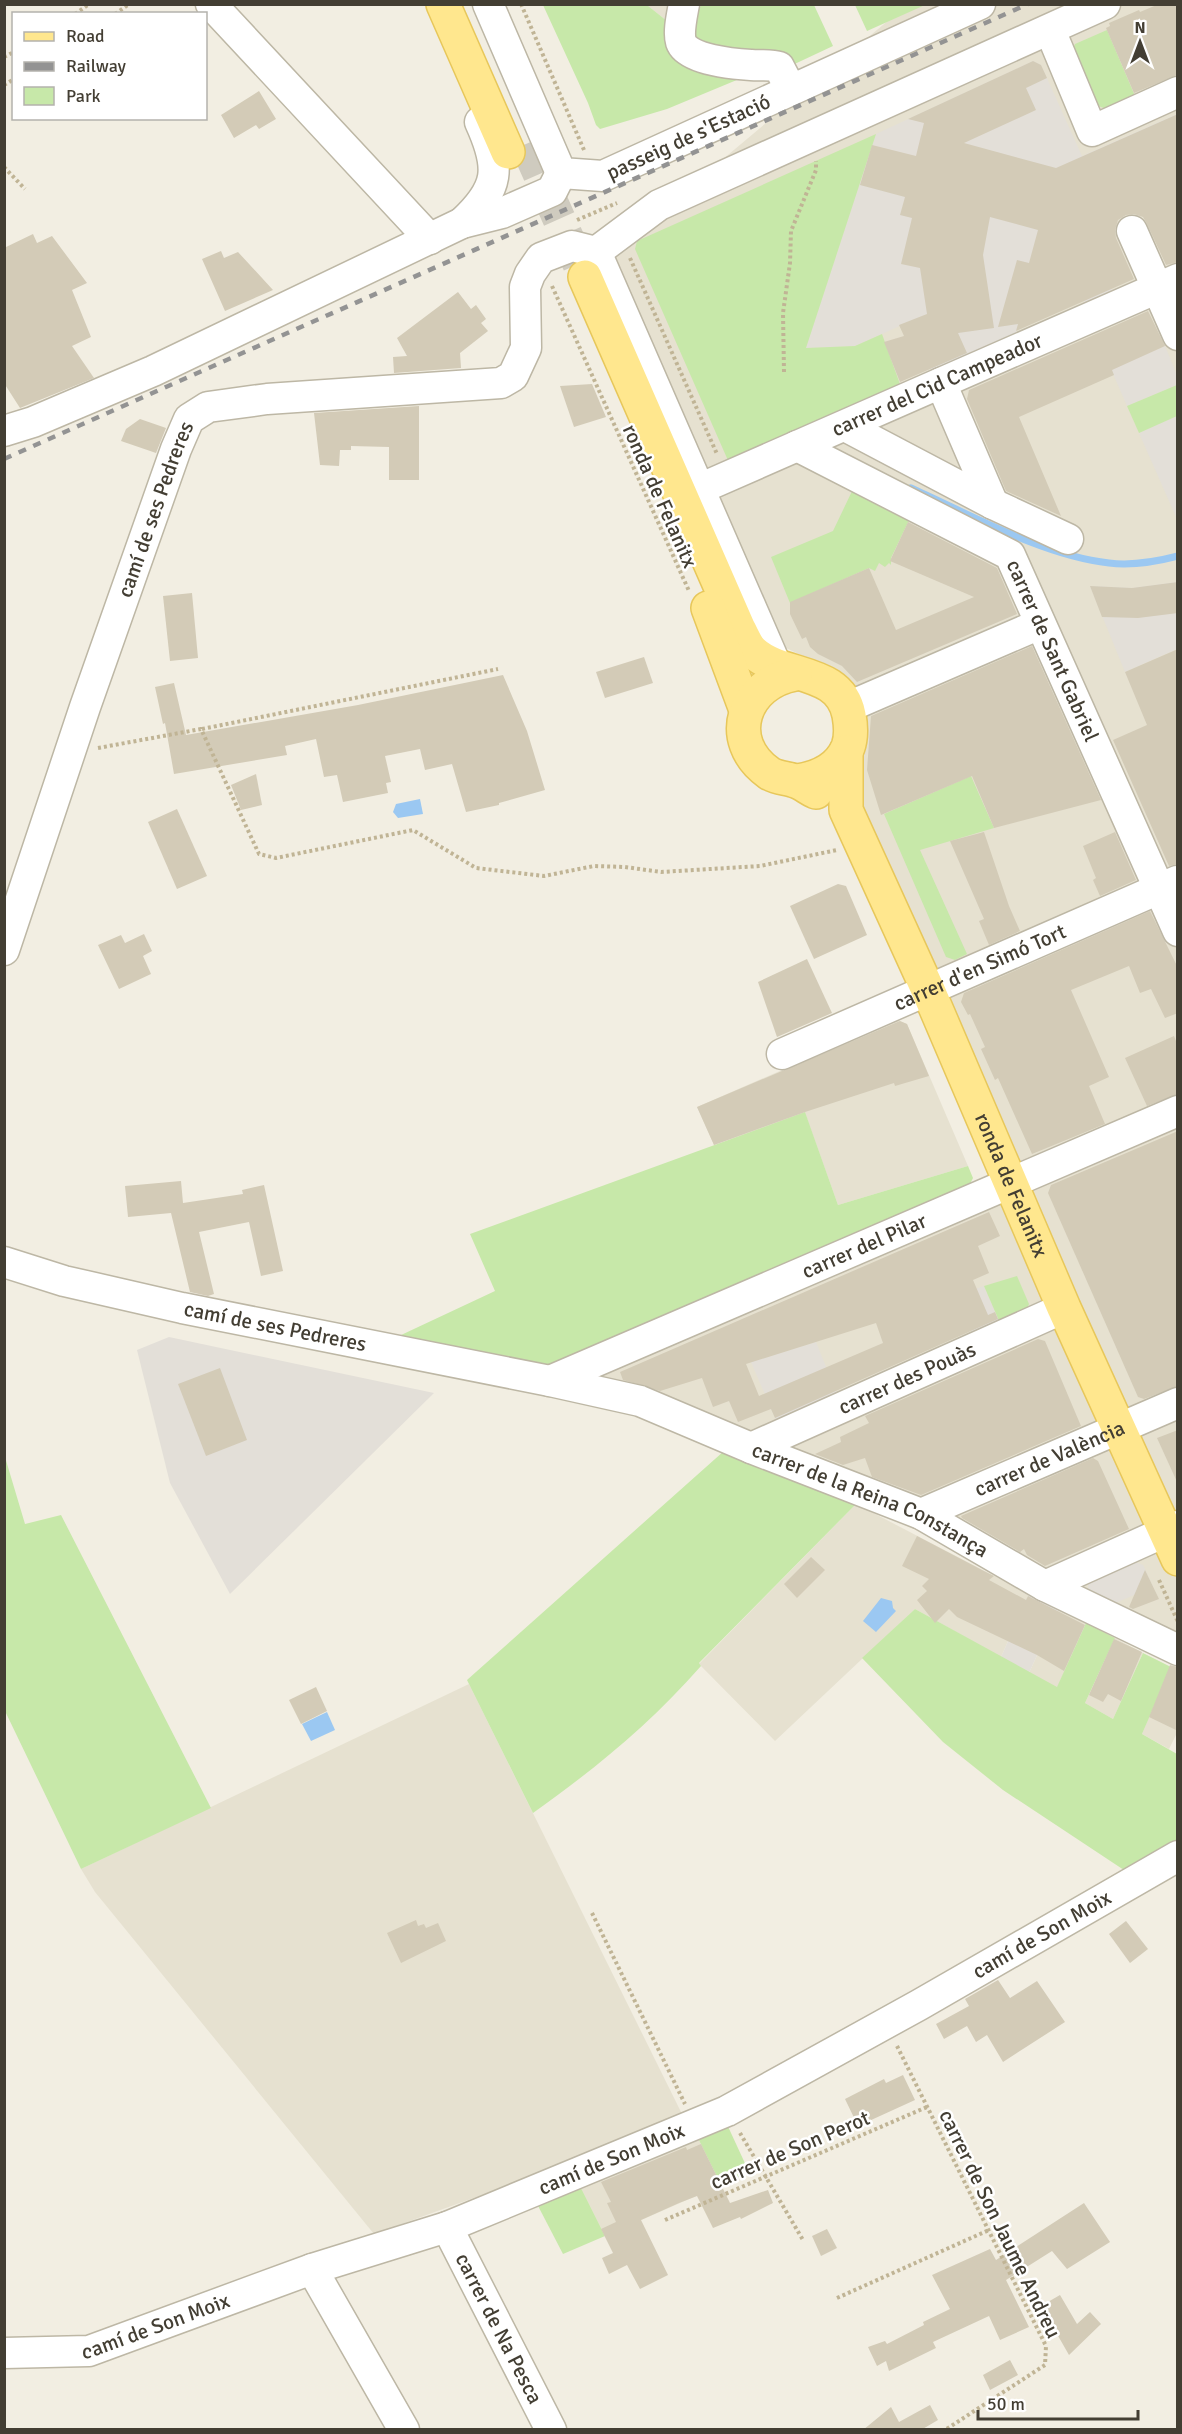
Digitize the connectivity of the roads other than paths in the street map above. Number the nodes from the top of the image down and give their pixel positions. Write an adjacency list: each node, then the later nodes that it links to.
1 (211, 4): 15 (street)
2 (426, 4): 13 (street)
3 (443, 4): 4 (main road)
4 (467, 4)
5 (488, 4): 12 (street)
6 (684, 4): 10 (street)
7 (980, 4): 10 (street, passeig de s'Estació)
8 (1105, 4): 9 (street)
9 (1050, 30): 11 (street); 16 (street)
10 (791, 90): 12 (street, passeig de s'Estació)
11 (1178, 92)
12 (561, 173): 13 (street)
13 (462, 224): 15 (street)
14 (1132, 231): 17 (street)
15 (430, 239): 21 (street)
16 (583, 271): 23 (street); 27 (main road, ronda de Felanitx); 29 (main road, ronda de Felanitx); 35 (street, camí de ses Pedreres)
17 (1168, 283): 18 (street); 19 (street, carrer del Cid Campeador)
18 (1178, 335)
19 (941, 383): 20 (street, carrer del Cid Campeador); 24 (street)
20 (844, 426): 22 (street, carrer del Cid Campeador); 24 (street)
21 (4, 431)
22 (797, 446): 23 (street, carrer del Cid Campeador); 26 (street, carrer de Sant Gabriel)
23 (698, 490): 27 (street)
24 (993, 504): 25 (street)
25 (1068, 538)
26 (1040, 624): 28 (street); 33 (street, carrer de Sant Gabriel)
27 (785, 669): 28 (main road); 29 (main road)
28 (848, 707): 30 (main road)
29 (746, 710): 31 (main road)
30 (846, 752): 31 (main road); 32 (main road)
31 (797, 781): 32 (main road)
32 (846, 810): 36 (main road, ronda de Felanitx)
33 (1168, 885): 34 (street, carrer de Sant Gabriel); 36 (street, carrer d'en Simó Tort)
34 (1178, 931)
35 (4, 950)
36 (928, 990): 37 (street, carrer d'en Simó Tort); 39 (main road, ronda de Felanitx)
37 (782, 1054)
38 (1178, 1111): 39 (street, carrer del Pilar)
39 (1012, 1183): 41 (main road, ronda de Felanitx); 42 (street, carrer del Pilar)
40 (4, 1262): 42 (street, camí de ses Pedreres)
41 (1064, 1308): 44 (main road, ronda de Felanitx); 45 (street, carrer des Pouàs)
42 (550, 1381): 45 (street, carrer de la Reina Constança)
43 (1178, 1403): 44 (street, carrer de València)
44 (1118, 1429): 46 (street, carrer de València); 47 (main road, ronda de Felanitx)
45 (751, 1448): 46 (street, carrer de la Reina Constança)
46 (921, 1514): 48 (street, carrer de la Reina Constança)
47 (1173, 1539): 48 (street)
48 (1045, 1586): 49 (street, carrer de la Reina Constança)
49 (1178, 1650)
50 (1178, 1856): 51 (street, camí de Son Moix)
51 (447, 2227): 52 (street, camí de Son Moix); 55 (street, carrer de Na Pesca)
52 (312, 2269): 53 (street, camí de Son Moix); 54 (street)
53 (4, 2354)
54 (404, 2430)
55 (551, 2430)

